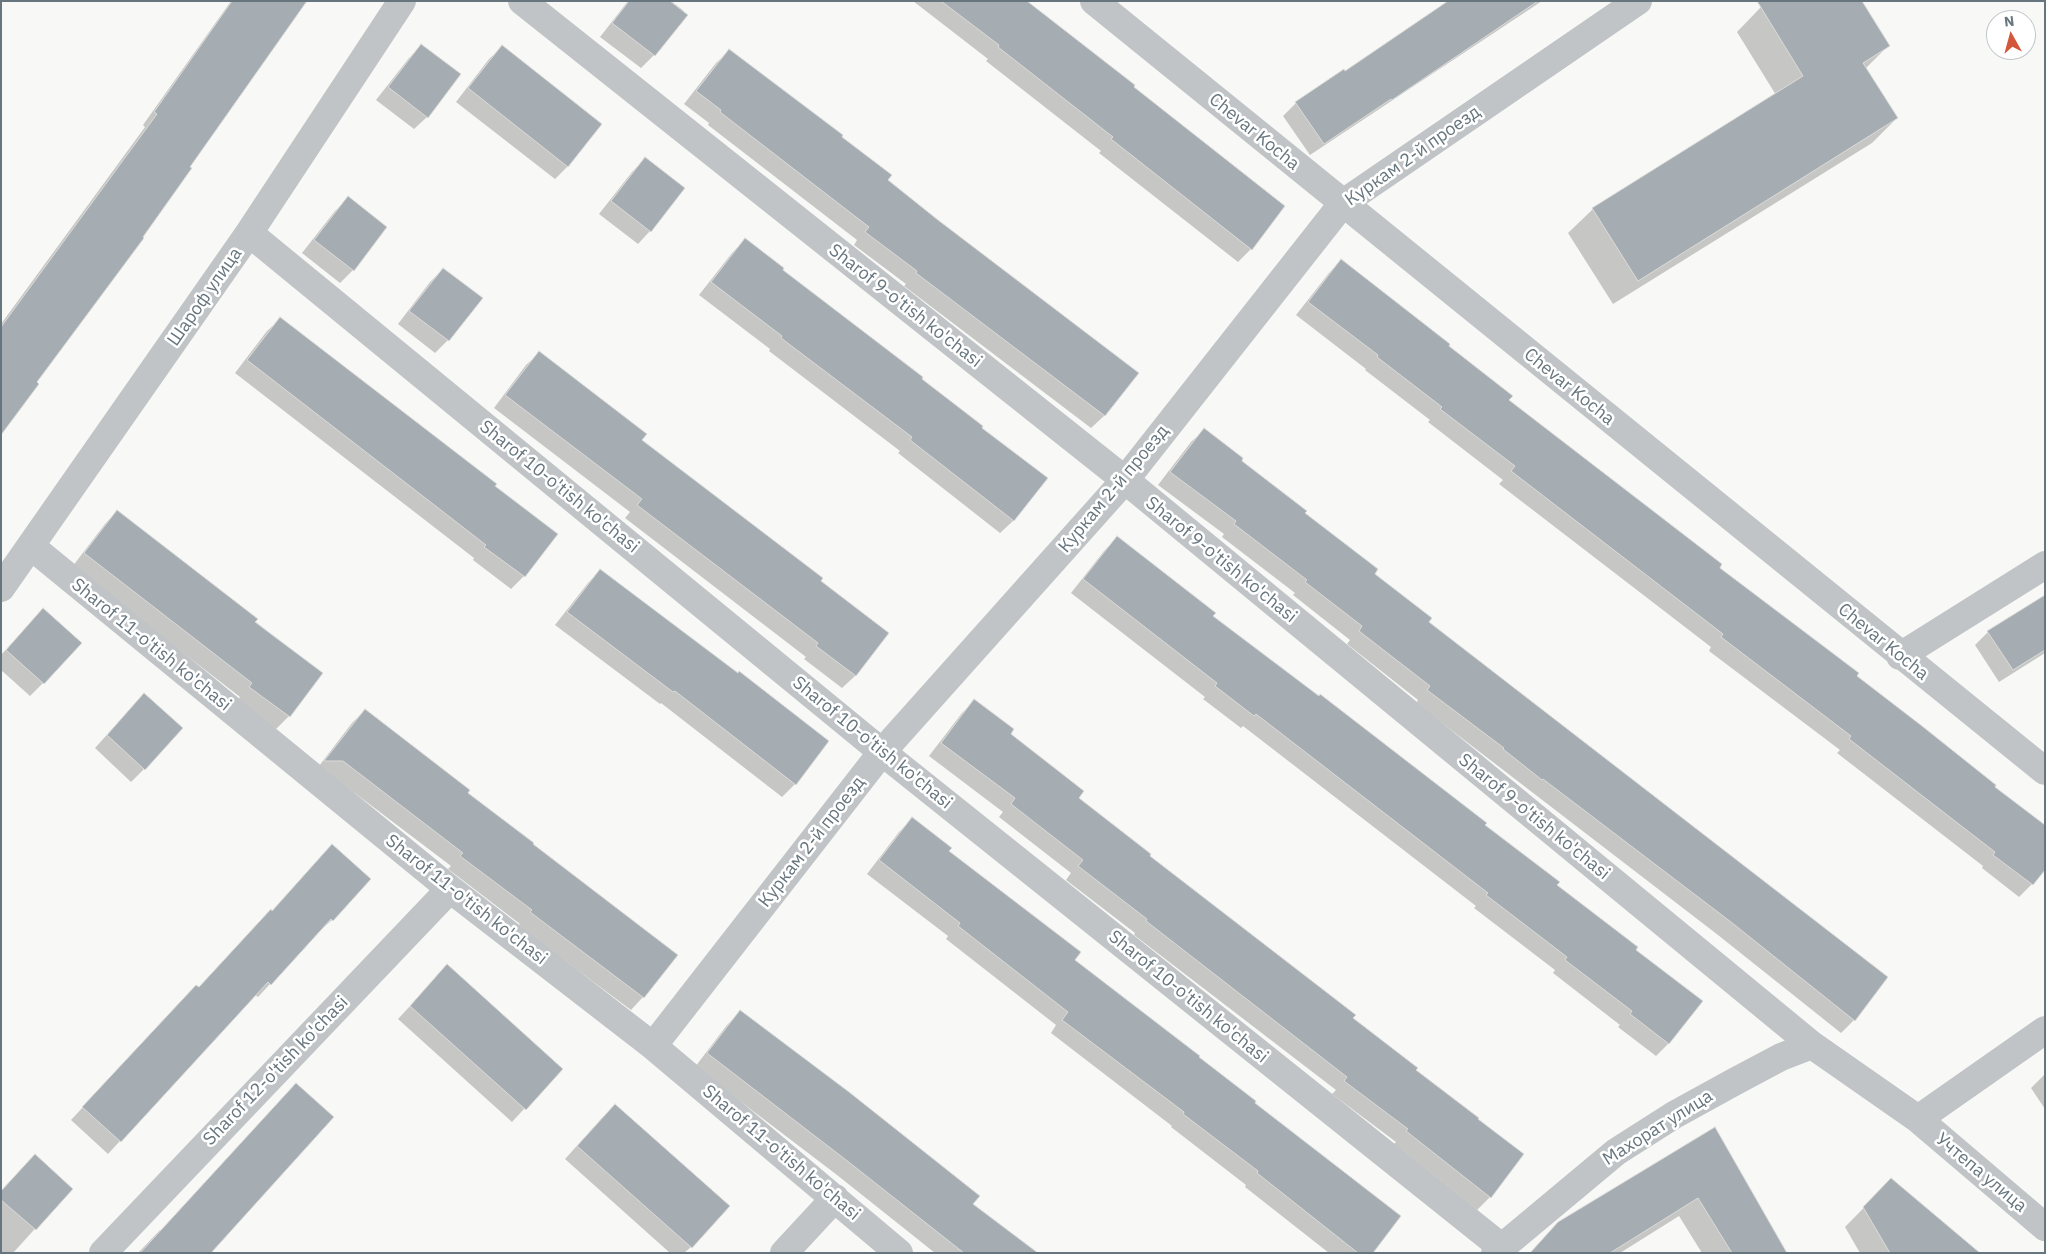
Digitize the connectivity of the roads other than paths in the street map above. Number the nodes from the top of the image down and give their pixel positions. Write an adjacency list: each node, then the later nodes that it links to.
1 (402, 1): 6 (street, Шароф улица)
2 (522, 1): 7 (street, Sharof 9-o'tish ko'chasi)
3 (1094, 1): 5 (street, Chevar Kocha)
4 (1638, 1): 5 (street, Куркам 2-й проезд)
5 (1343, 204): 7 (street, Куркам 2-й проезд); 11 (street, Chevar Kocha)
6 (250, 233): 8 (street, Шароф улица); 12 (street, Sharof 10-o'tish ko'chasi)
7 (1125, 480): 12 (street, Куркам 2-й проезд); 16 (street, Sharof 9-o'tish ko'chasi)
8 (32, 547): 10 (street, Шароф улица); 14 (street, Sharof 11-o'tish ko'chasi)
9 (2045, 565): 11 (street)
10 (1, 588)
11 (1900, 656): 13 (street, Chevar Kocha)
12 (882, 752): 17 (street, Куркам 2-й проезд); 21 (street, Sharof 10-o'tish ko'chasi)
13 (2045, 771)
14 (450, 889): 17 (street, Sharof 11-o'tish ko'chasi); 22 (street, Sharof 12-o'tish ko'chasi)
15 (2045, 1030): 18 (street)
16 (1812, 1045): 18 (street, Sharof 9-o'tish ko'chasi); 21 (street, Махорат улица)
17 (653, 1046): 19 (street, Sharof 11-o'tish ko'chasi)
18 (1918, 1120): 20 (street, Учтепа улица)
19 (835, 1198): 23 (street); 24 (street, Sharof 11-o'tish ko'chasi)
20 (2045, 1227)
21 (1498, 1250)
22 (103, 1253)
23 (784, 1253)
24 (899, 1253)

